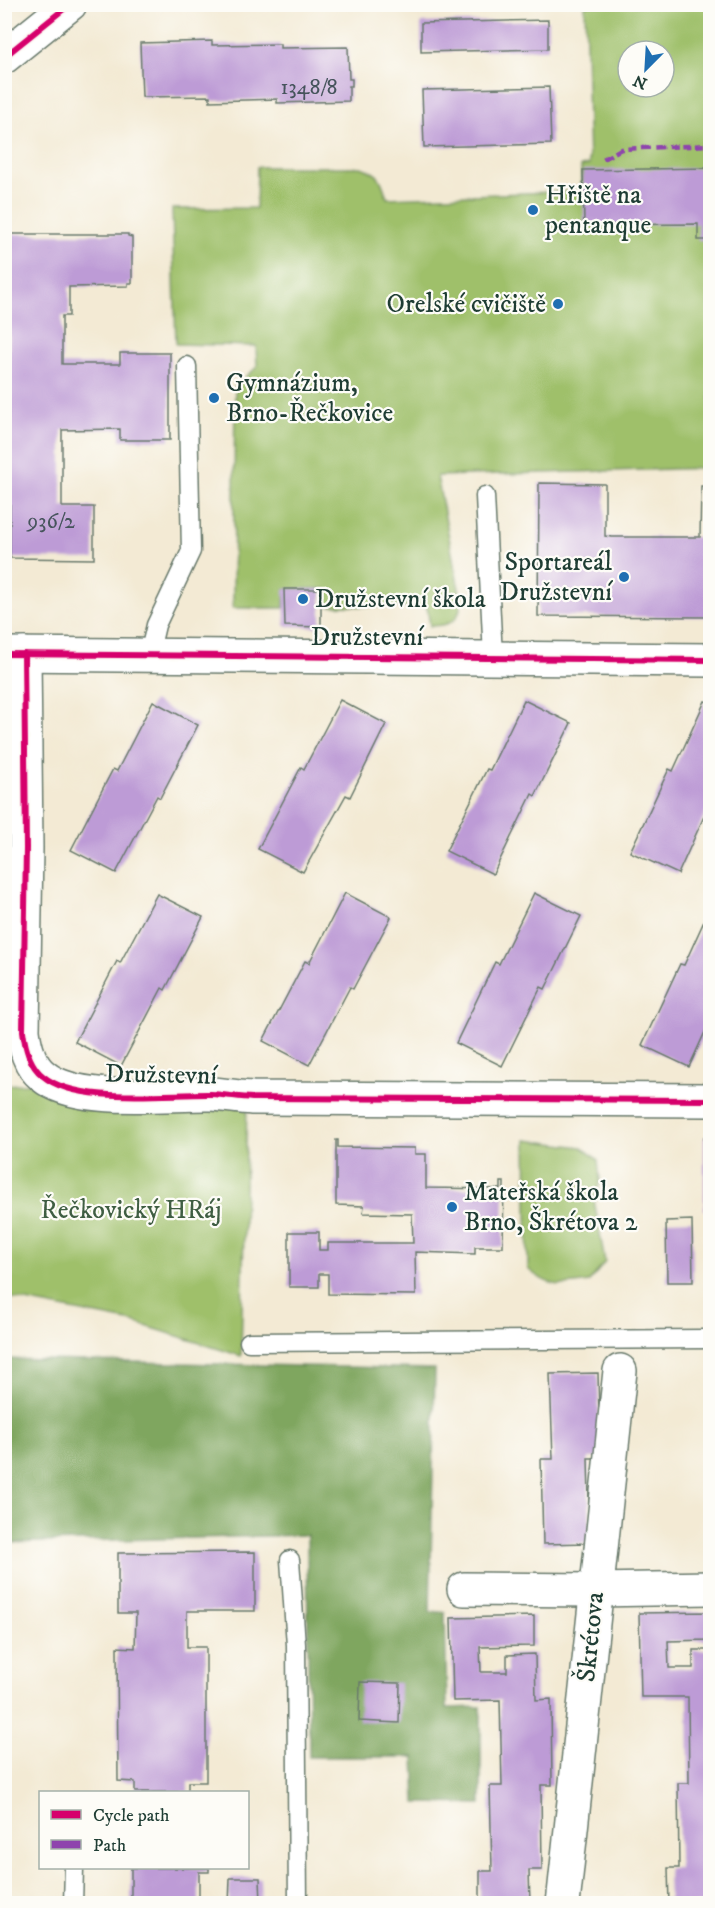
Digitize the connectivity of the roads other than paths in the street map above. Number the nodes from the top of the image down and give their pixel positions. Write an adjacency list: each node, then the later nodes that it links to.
1 (70, 4): 2 (street)
2 (4, 57)
3 (187, 366): 6 (lane)
4 (485, 496): 7 (lane)
5 (14, 654): 6 (street, Družstevní); 9 (street, Družstevní)
6 (149, 655): 7 (street, Družstevní)
7 (493, 657): 8 (street, Družstevní)
8 (711, 660)
9 (711, 1100)
10 (711, 1340): 11 (lane)
11 (249, 1342)
12 (620, 1371): 16 (street, Škrétova)
13 (290, 1560): 19 (lane)
14 (711, 1588): 16 (street)
15 (464, 1589): 16 (street)
16 (596, 1590): 20 (street, Škrétova)
17 (74, 1869): 18 (lane)
18 (73, 1904)
19 (298, 1904)
20 (563, 1904)

